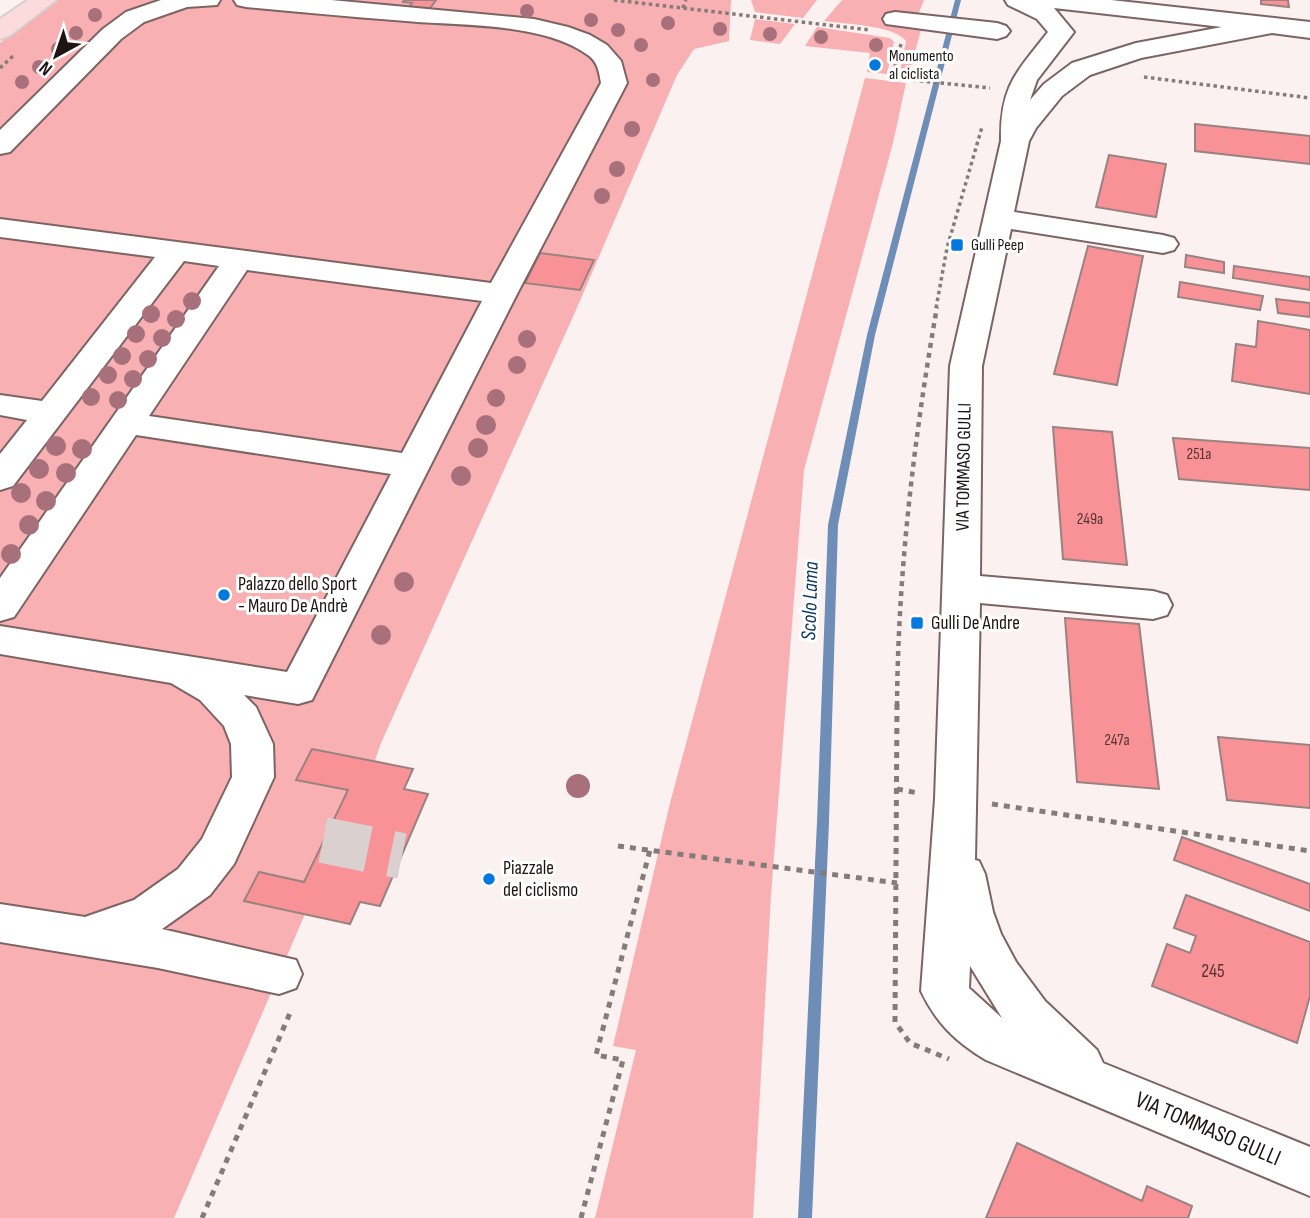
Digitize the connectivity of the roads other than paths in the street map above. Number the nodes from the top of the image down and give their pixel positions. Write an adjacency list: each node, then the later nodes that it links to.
1 (13, 0): 8 (main road)
2 (44, 0): 13 (main road)
3 (208, 0): 17 (street)
4 (246, 0): 23 (street)
5 (1017, 0): 14 (street)
6 (1046, 0): 7 (street)
7 (1118, 8): 9 (street); 14 (street, VIA TOMMASO GULLI); 15 (street)
8 (0, 16)
9 (1276, 25): 12 (street); 15 (street, VIA TOMMASO GULLI)
10 (896, 27): 11 (street)
11 (990, 30)
12 (1310, 30)
13 (0, 31)
14 (1061, 32): 16 (street, VIA TOMMASO GULLI)
15 (1136, 51): 16 (street, VIA TOMMASO GULLI)
16 (1015, 141): 18 (street, VIA TOMMASO GULLI)
17 (0, 146)
18 (998, 218): 20 (street); 29 (street, VIA TOMMASO GULLI)
19 (0, 228): 21 (street)
20 (1163, 244)
21 (176, 251): 22 (street); 25 (street)
22 (239, 260): 23 (street); 26 (street)
23 (501, 294): 27 (street)
24 (0, 405): 25 (street)
25 (51, 413): 28 (street)
26 (127, 423): 27 (street); 31 (street)
27 (412, 466): 33 (street)
28 (0, 478)
29 (961, 588): 30 (street); 37 (street, VIA TOMMASO GULLI)
30 (1153, 605)
31 (0, 607)
32 (0, 640): 33 (street)
33 (176, 668): 35 (street)
34 (0, 923): 35 (street)
35 (86, 936): 36 (street)
36 (285, 994)
37 (1310, 1172)

